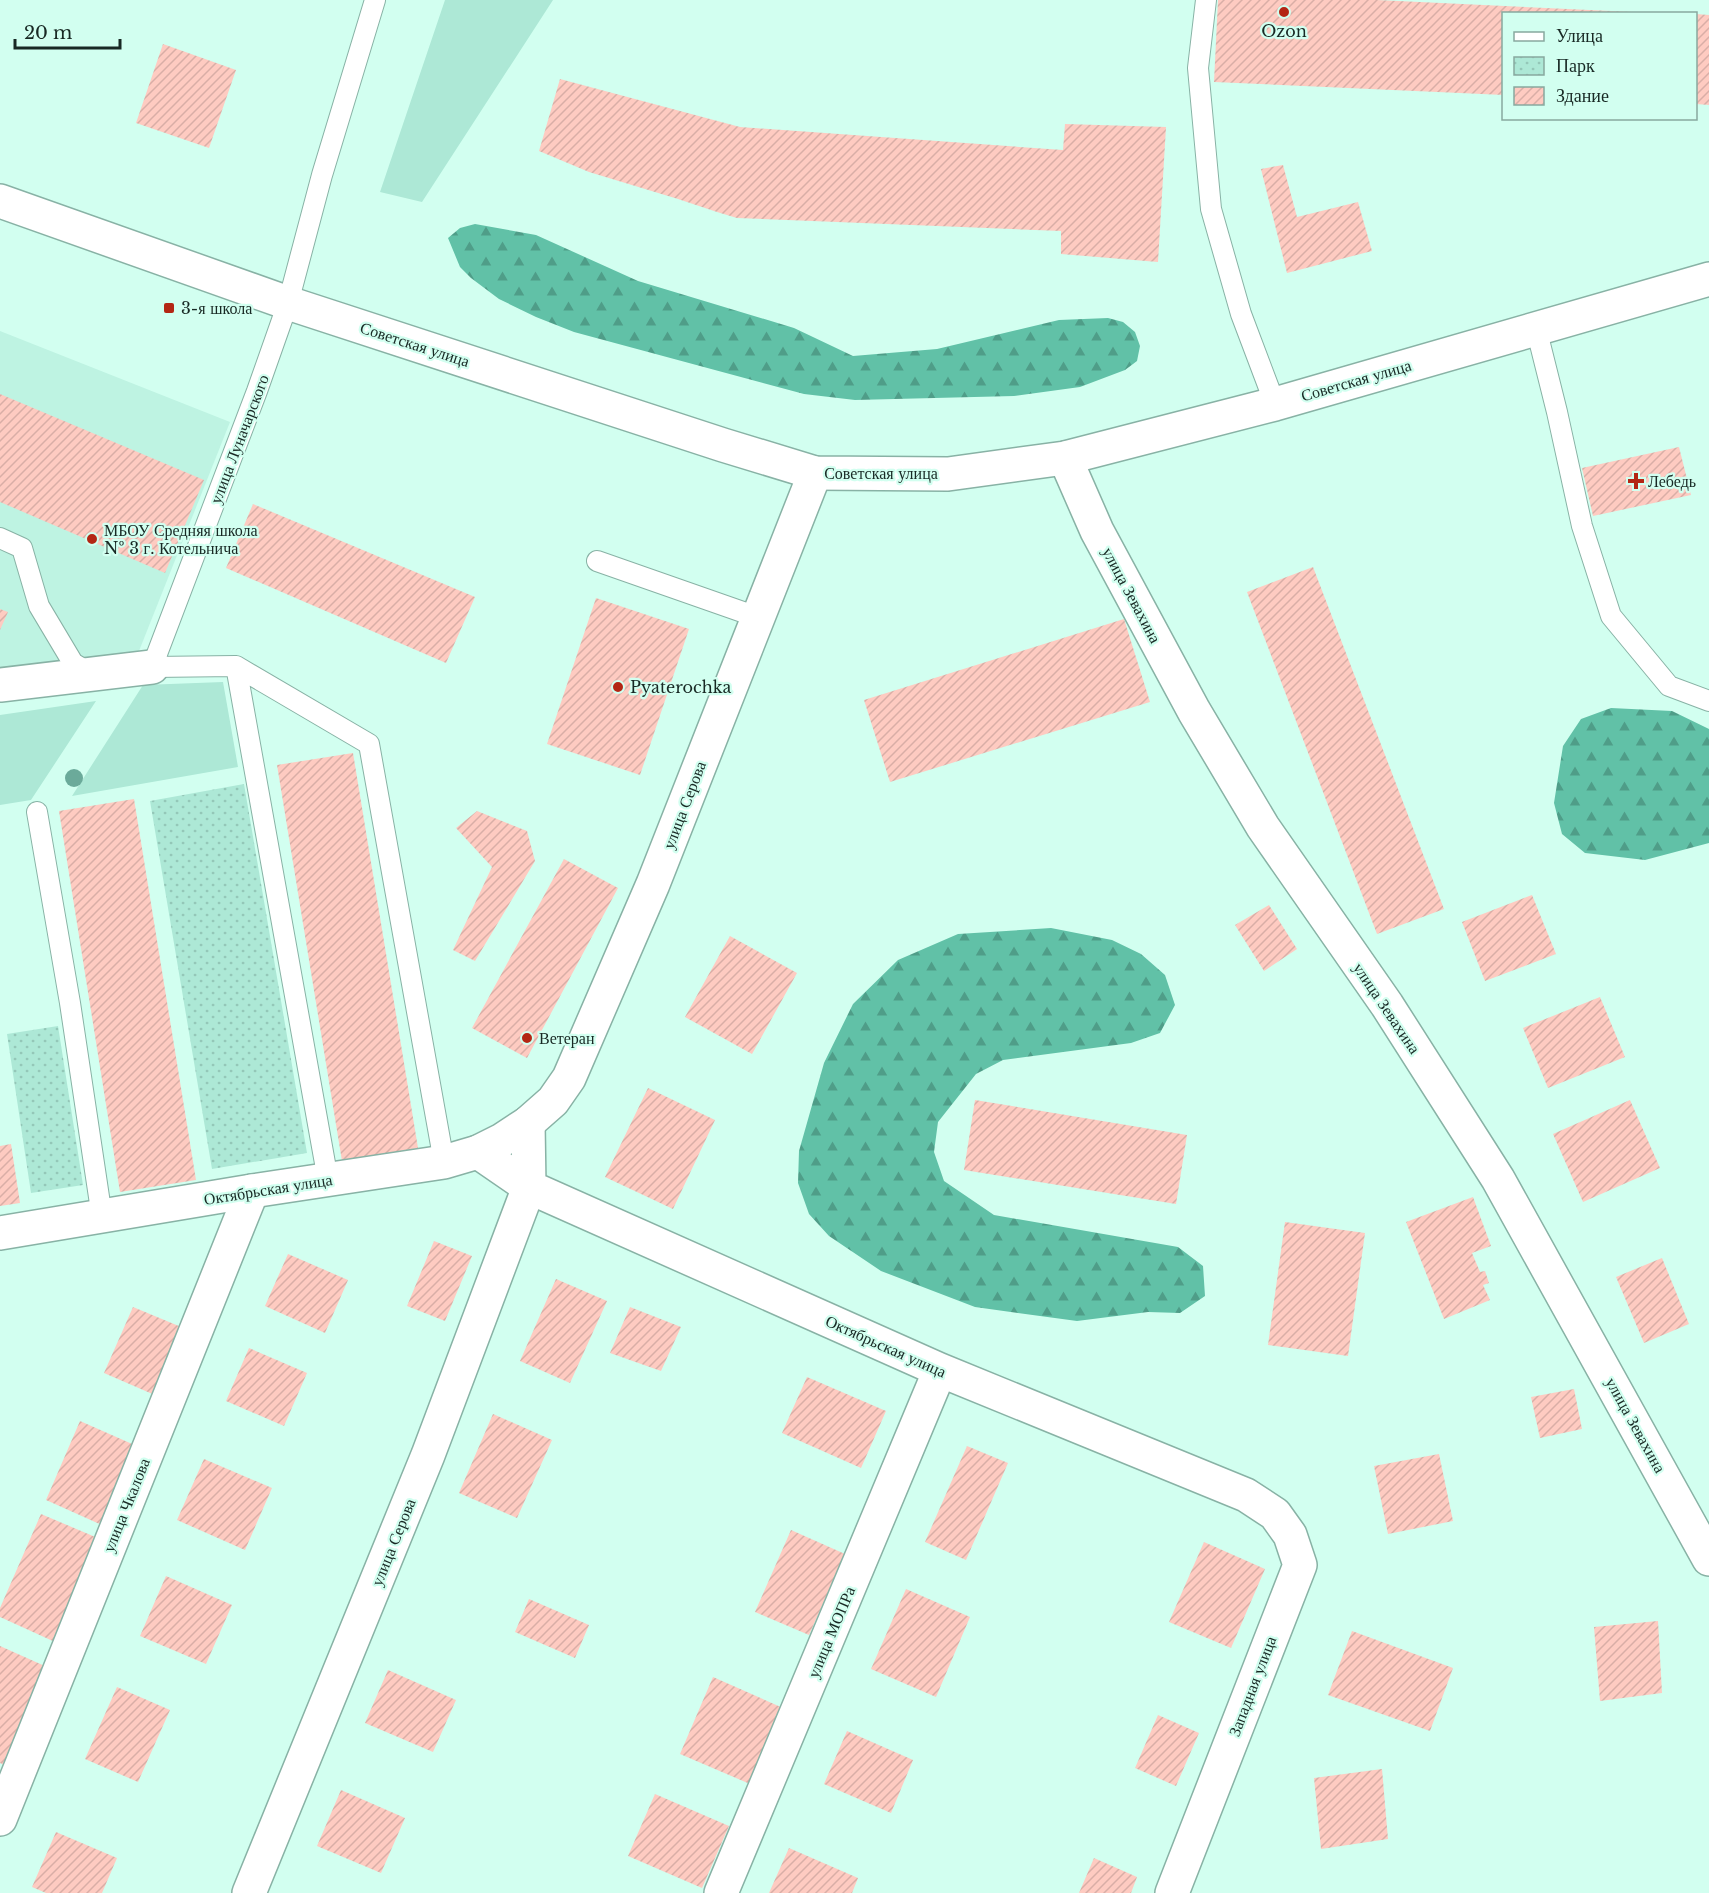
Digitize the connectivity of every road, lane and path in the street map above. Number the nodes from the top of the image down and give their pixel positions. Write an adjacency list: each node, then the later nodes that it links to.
1 (375, 0): 5 (lane, улица Луначарского)
2 (1206, 0): 7 (lane)
3 (0, 201): 5 (street, Советская улица)
4 (1709, 279): 6 (street, Советская улица)
5 (288, 303): 9 (street, Советская улица); 14 (lane, улица Луначарского)
6 (1536, 328): 7 (street, Советская улица); 17 (lane)
7 (1275, 404): 8 (street, Советская улица)
8 (1065, 458): 9 (street, Советская улица); 29 (street, улица Зевахина)
9 (815, 473): 12 (street, улица Серова)
10 (0, 538): 15 (lane)
11 (597, 561): 12 (lane)
12 (758, 617): 19 (street, улица Серова)
13 (236, 666): 14 (lane); 21 (lane); 22 (lane)
14 (152, 667): 15 (street)
15 (93, 675): 16 (street)
16 (0, 685)
17 (1709, 701)
18 (37, 812): 25 (lane)
19 (528, 1123): 20 (street, Октябрьская улица); 23 (street)
20 (478, 1152): 21 (street, Октябрьская улица); 23 (street, Октябрьская улица)
21 (444, 1162): 22 (street, Октябрьская улица)
22 (328, 1180): 24 (street, Октябрьская улица)
23 (529, 1187): 27 (street, Октябрьская улица); 31 (street, улица Серова)
24 (252, 1191): 25 (street, Октябрьская улица); 30 (street, улица Чкалова)
25 (102, 1217): 26 (street, Октябрьская улица)
26 (0, 1233)
27 (940, 1370): 28 (street, Октябрьская улица); 32 (street, улица МОПРа)
28 (1246, 1495): 33 (street, Западная улица)
29 (1709, 1559)
30 (0, 1819)
31 (249, 1893)
32 (721, 1893)
33 (1172, 1893)

